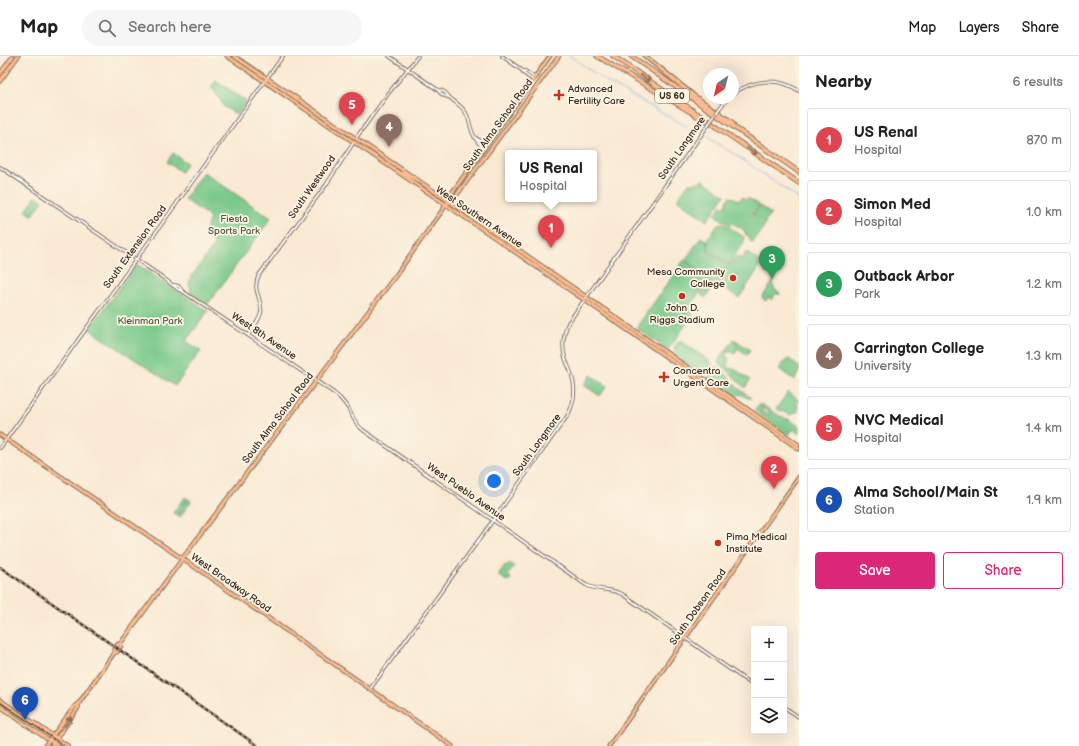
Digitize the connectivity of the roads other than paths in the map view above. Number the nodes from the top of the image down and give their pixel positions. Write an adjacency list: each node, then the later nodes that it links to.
1 (13, 56): 16 (main road)
2 (18, 56): 19 (main road)
3 (227, 56): 20 (main road, West Southern Avenue)
4 (234, 56): 17 (main road, West Southern Avenue)
5 (283, 56): 17 (street, South Extension Road)
6 (389, 56): 15 (street)
7 (418, 56): 15 (street, South Westwood)
8 (502, 56): 18 (street)
9 (550, 56): 18 (main road, South Alma School Road)
10 (558, 56): 41 (main road, South Alma School Road)
11 (597, 56): 29 (highway)
12 (613, 56): 29 (highway, US 60, one-way to 29)
13 (631, 56): 28 (highway, US 60)
14 (645, 56): 28 (highway)
15 (408, 70): 30 (street); 31 (street, South Westwood)
16 (0, 74)
17 (267, 78): 20 (street, South Extension Road); 24 (main road, West Southern Avenue)
18 (534, 79): 32 (main road, South Alma School Road)
19 (0, 81)
20 (265, 82): 23 (main road, West Southern Avenue); 43 (street, South Extension Road)
21 (739, 90): 22 (street)
22 (799, 92)
23 (282, 94): 24 (main road); 27 (main road, West Southern Avenue)
24 (299, 100): 26 (main road, West Southern Avenue)
25 (723, 104): 44 (street, South Longmore, bridge)
26 (322, 115): 27 (main road); 31 (main road, West Southern Avenue)
27 (319, 119): 31 (main road, West Southern Avenue)
28 (738, 130): 37 (highway, US 60)
29 (730, 136): 40 (highway, US 60, one-way to 40)
30 (476, 138): 32 (street); 33 (street)
31 (355, 140): 34 (main road, West Southern Avenue); 36 (main road, West Southern Avenue); 47 (street, South Westwood)
32 (487, 145): 33 (main road, South Alma School Road)
33 (484, 149): 41 (main road, South Alma School Road)
34 (382, 161): 36 (main road); 38 (main road, West Southern Avenue)
35 (0, 167): 43 (street, West 8th Avenue)
36 (402, 169): 39 (main road, West Southern Avenue)
37 (799, 171)
38 (401, 174): 39 (main road); 42 (main road, West Southern Avenue)
39 (420, 181): 41 (main road, West Southern Avenue)
40 (799, 185)
41 (449, 201): 42 (main road, South Alma School Road); 44 (main road, West Southern Avenue)
42 (447, 205): 44 (main road, West Southern Avenue); 48 (main road, South Alma School Road)
43 (136, 259): 47 (street, West 8th Avenue); 53 (street, South Extension Road)
44 (585, 298): 45 (main road, West Southern Avenue); 46 (main road, West Southern Avenue); 58 (street, South Longmore)
45 (610, 318): 46 (main road); 50 (main road, West Southern Avenue)
46 (629, 327): 52 (main road, West Southern Avenue)
47 (248, 335): 48 (street, West 8th Avenue)
48 (316, 381): 49 (street, West 8th Avenue); 59 (main road, South Alma School Road)
49 (350, 414): 58 (street, West Pueblo Avenue)
50 (769, 428): 52 (main road); 56 (main road, West Southern Avenue)
51 (0, 435): 53 (main road, West Broadway Road)
52 (784, 435): 54 (main road, West Southern Avenue)
53 (6, 439): 55 (street, South Extension Road); 59 (main road, West Broadway Road)
54 (799, 445)
55 (0, 448)
56 (799, 450)
57 (799, 477): 60 (main road, South Dobson Road)
58 (493, 521): 60 (street, West Pueblo Avenue); 62 (street, South Longmore)
59 (182, 558): 62 (main road, West Broadway Road); 64 (main road, South Alma School Road)
60 (685, 638): 61 (street); 74 (main road, South Dobson Road)
61 (751, 684)
62 (370, 689): 73 (main road, West Broadway Road)
63 (0, 700): 68 (main road)
64 (79, 703): 68 (main road, South Alma School Road); 69 (main road, South Alma School Road, one-way to 64)
65 (0, 706): 68 (main road)
66 (787, 709): 67 (street)
67 (799, 717)
68 (51, 738): 69 (main road); 69 (main road); 70 (main road, South Alma School Road)
69 (54, 742): 71 (main road); 72 (main road)
70 (45, 746)
71 (58, 746)
72 (68, 746)
73 (452, 746)
74 (609, 746)

